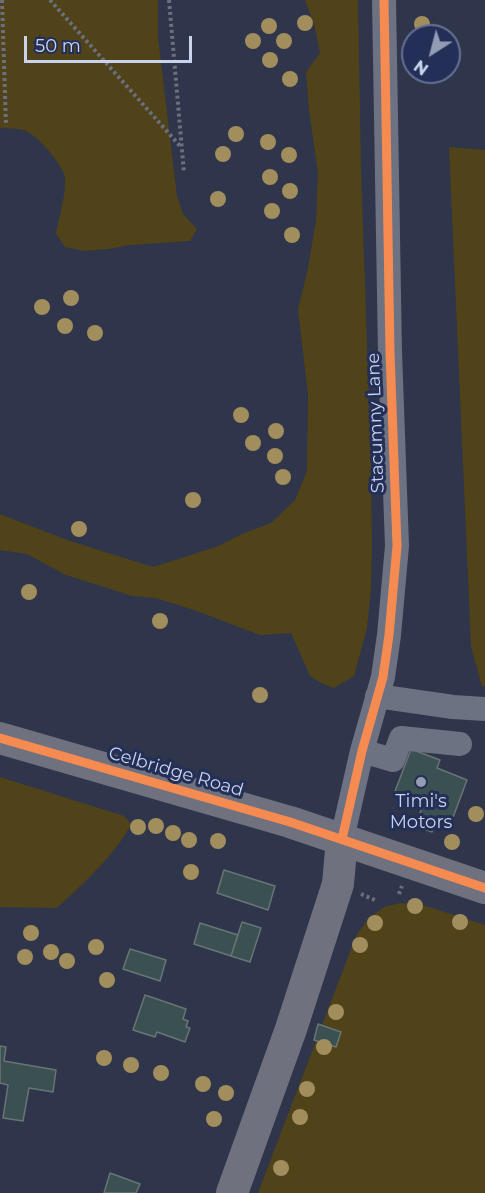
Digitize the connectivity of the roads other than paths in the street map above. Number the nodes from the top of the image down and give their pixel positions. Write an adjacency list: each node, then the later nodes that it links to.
1 (384, 0): 2 (street, Stacumny Lane)
2 (377, 696): 3 (street); 6 (street, Stacumny Lane)
3 (485, 709)
4 (0, 738): 7 (main road, Celbridge Road)
5 (460, 744): 6 (street)
6 (362, 751): 7 (street, Stacumny Lane)
7 (342, 839): 8 (main road, Celbridge Road); 9 (main road)
8 (485, 888)
9 (232, 1193)

